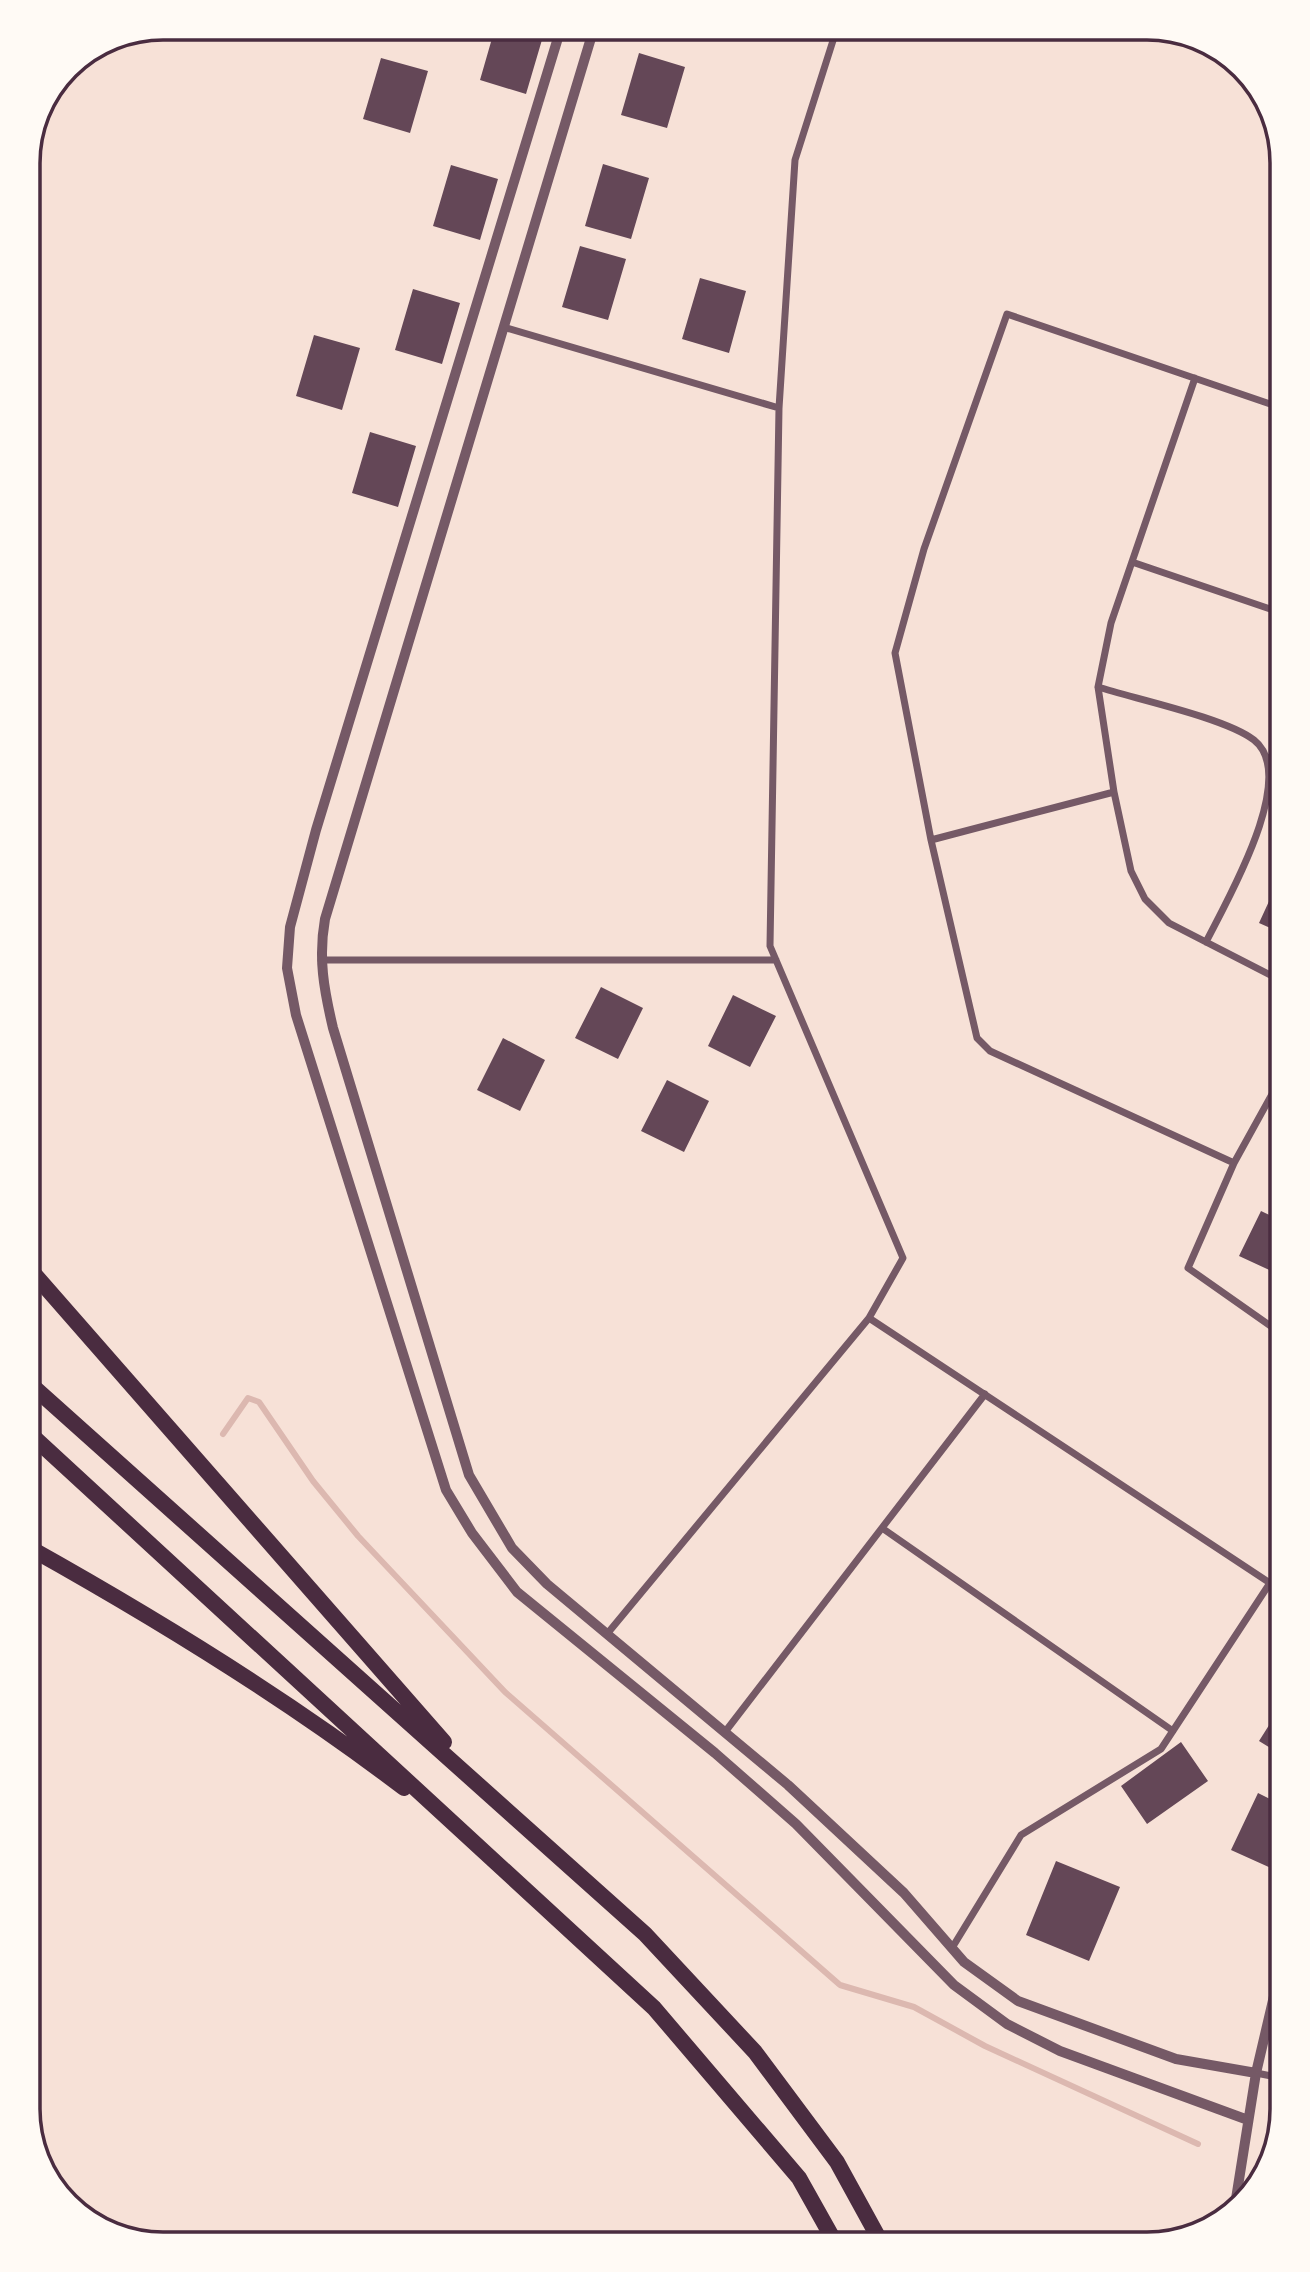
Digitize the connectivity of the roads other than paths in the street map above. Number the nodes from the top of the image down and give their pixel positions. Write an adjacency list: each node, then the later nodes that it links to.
1 (557, 41): 39 (street)
2 (590, 41): 4 (street)
3 (832, 41): 7 (street)
4 (503, 327): 7 (street); 16 (street)
5 (1195, 378): 6 (street); 8 (street); 14 (street)
6 (1270, 404)
7 (779, 408): 17 (street)
8 (1132, 562): 9 (street); 10 (street)
9 (1270, 608)
10 (1098, 687): 12 (street); 13 (street)
11 (1270, 757): 12 (street)
12 (1266, 758): 15 (street)
13 (1114, 792): 14 (street); 15 (street)
14 (931, 840): 20 (street)
15 (1206, 942): 18 (street)
16 (321, 960): 17 (street); 30 (street)
17 (776, 960): 22 (street)
18 (1270, 975)
19 (1270, 1098): 20 (street)
20 (1234, 1163): 23 (street)
21 (40, 1281): 33 (highway)
22 (869, 1318): 25 (street); 30 (street)
23 (1270, 1326)
24 (40, 1393): 33 (highway)
25 (985, 1394): 27 (street); 29 (street)
26 (40, 1443): 34 (highway)
27 (882, 1528): 31 (street); 32 (street)
28 (40, 1554): 34 (highway)
29 (1270, 1583): 31 (street)
30 (607, 1634): 32 (street)
31 (1173, 1731): 35 (street)
32 (725, 1732): 35 (street)
33 (484, 1789): 42 (highway)
34 (483, 1849): 41 (highway)
35 (952, 1948): 37 (street)
36 (1270, 2013): 37 (street)
37 (1256, 2073): 38 (street); 39 (street)
38 (1270, 2076)
39 (1248, 2120): 40 (street)
40 (1237, 2193)
41 (828, 2232)
42 (875, 2232)

